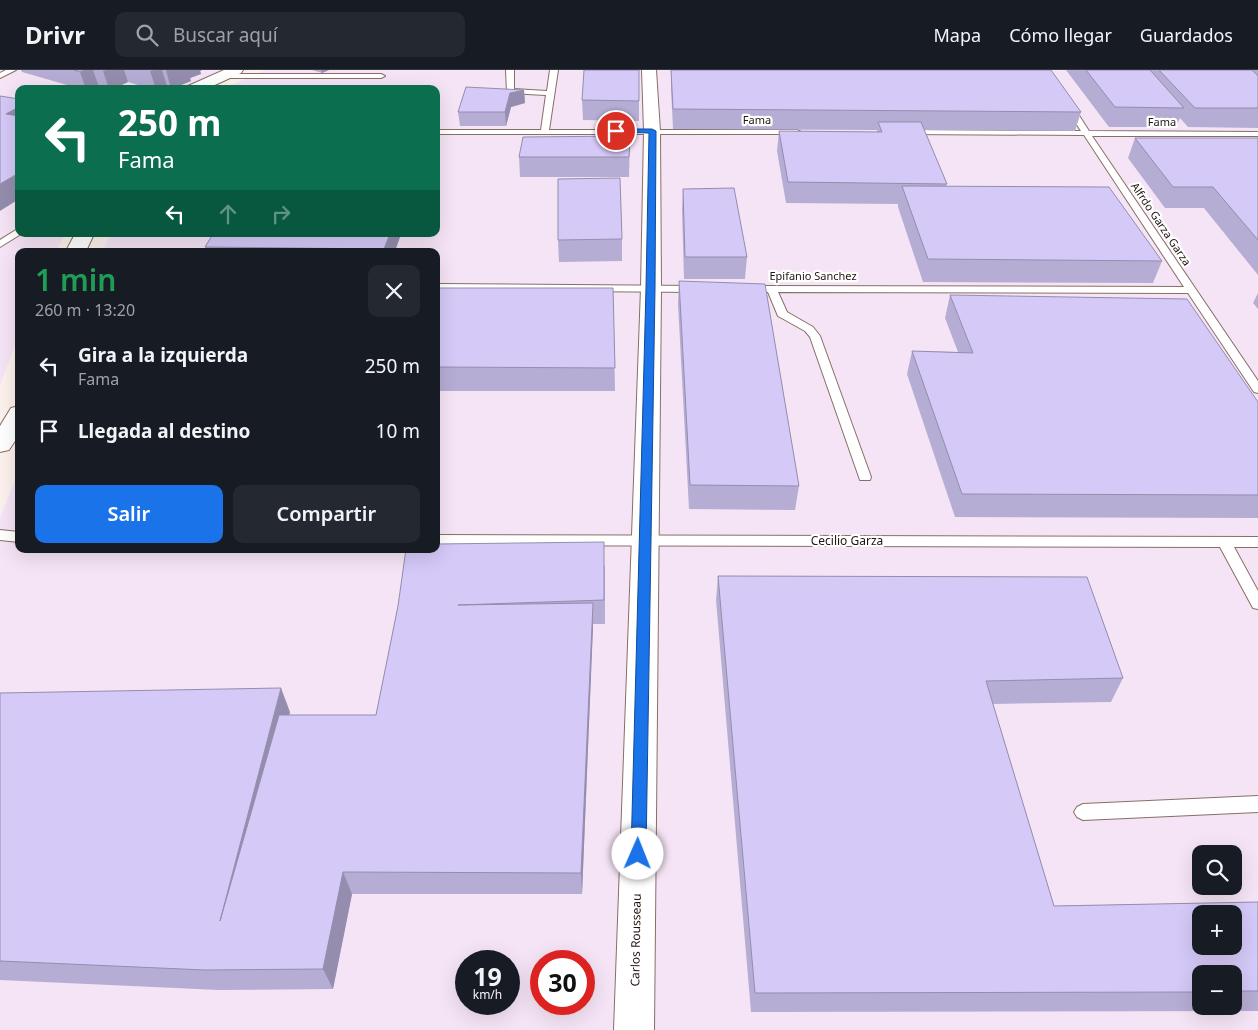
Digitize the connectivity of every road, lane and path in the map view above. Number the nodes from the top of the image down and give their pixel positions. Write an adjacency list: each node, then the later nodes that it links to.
1 (12, 70): 5 (lane)
2 (510, 70): 9 (lane)
3 (554, 70): 9 (lane)
4 (649, 70): 12 (street, Carlos Rousseau)
5 (0, 76)
6 (243, 76): 7 (lane); 8 (street)
7 (381, 76)
8 (202, 85)
9 (551, 93): 11 (lane)
10 (1061, 94): 16 (lane, Alfrdo Garza Garza)
11 (544, 131): 12 (lane, Fama); 13 (lane, Fama)
12 (652, 131): 14 (lane, Fama); 21 (street, Carlos Rousseau)
13 (440, 132)
14 (810, 132)
15 (899, 132): 16 (lane, Fama)
16 (1086, 133): 17 (lane, Fama); 25 (lane, Alfrdo Garza Garza)
17 (1258, 134)
18 (15, 234): 19 (lane)
19 (0, 244)
20 (440, 287): 21 (lane)
21 (651, 288): 22 (lane); 33 (street, Carlos Rousseau)
22 (706, 289)
23 (734, 289): 24 (lane, Epifanio Sanchez)
24 (772, 289): 25 (lane, Epifanio Sanchez); 29 (lane)
25 (1190, 290): 26 (lane, Alfrdo Garza Garza)
26 (1258, 390)
27 (15, 423): 28 (street)
28 (0, 444)
29 (865, 477)
30 (0, 535): 31 (lane)
31 (15, 537)
32 (440, 540): 33 (lane, Cecilio Garza)
33 (646, 541): 34 (lane, Cecilio Garza); 39 (street, Carlos Rousseau)
34 (1225, 542): 35 (lane, Cecilio Garza); 36 (lane)
35 (1258, 542)
36 (1258, 604)
37 (1258, 804): 38 (lane)
38 (1082, 812)
39 (634, 1030)

